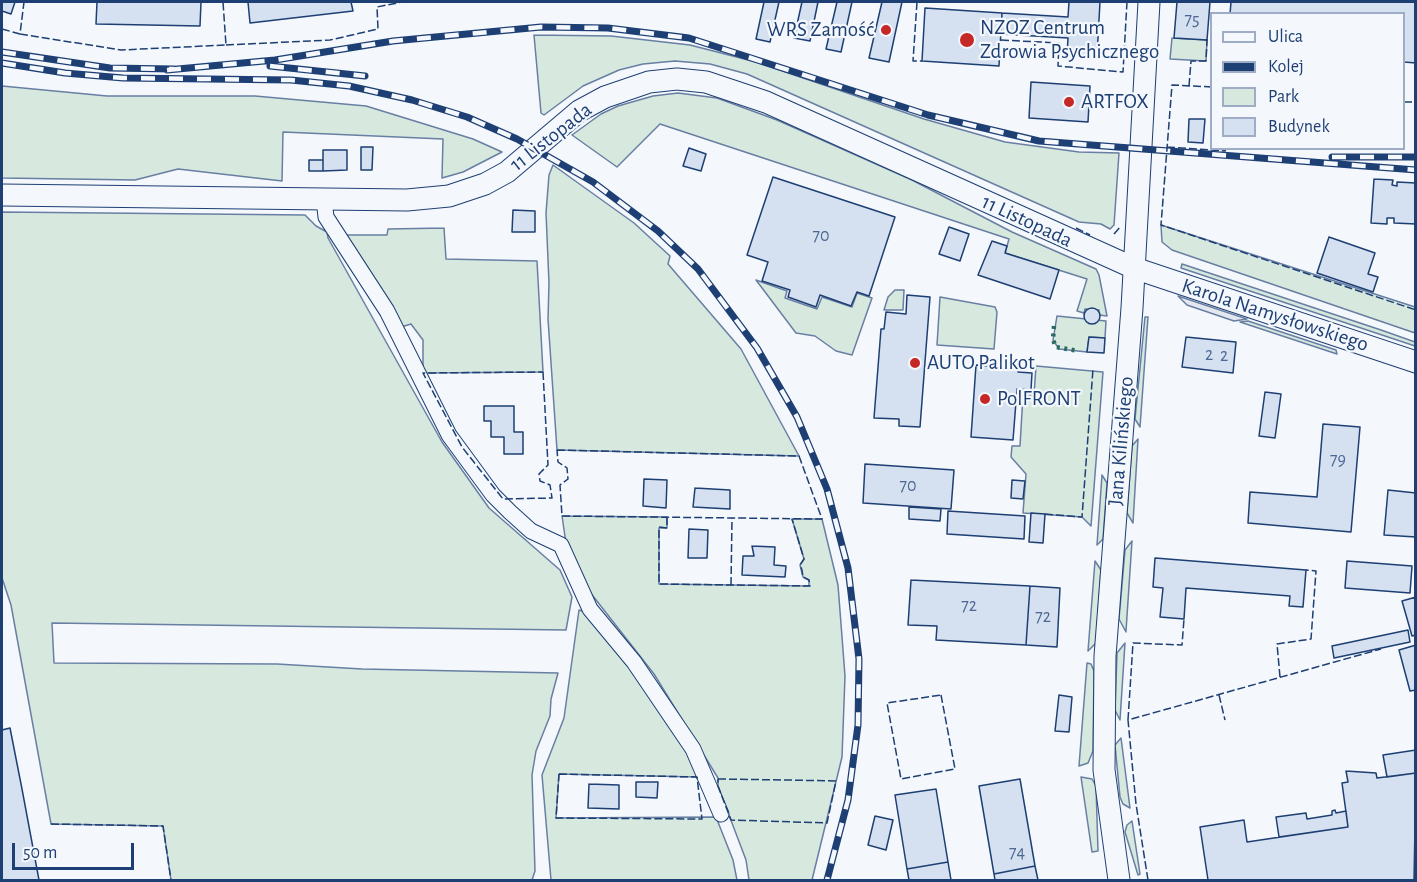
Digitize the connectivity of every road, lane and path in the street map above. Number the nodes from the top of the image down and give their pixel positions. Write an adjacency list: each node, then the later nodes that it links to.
1 (1149, 2): 4 (street, Jana Kilińskiego)
2 (2, 195): 3 (street, 11 Listopada)
3 (324, 199): 4 (street, 11 Listopada); 6 (street)
4 (1134, 267): 5 (street, Karola Namysłowskiego); 7 (street, Jana Kilińskiego)
5 (1416, 362)
6 (721, 814)
7 (1119, 880)

